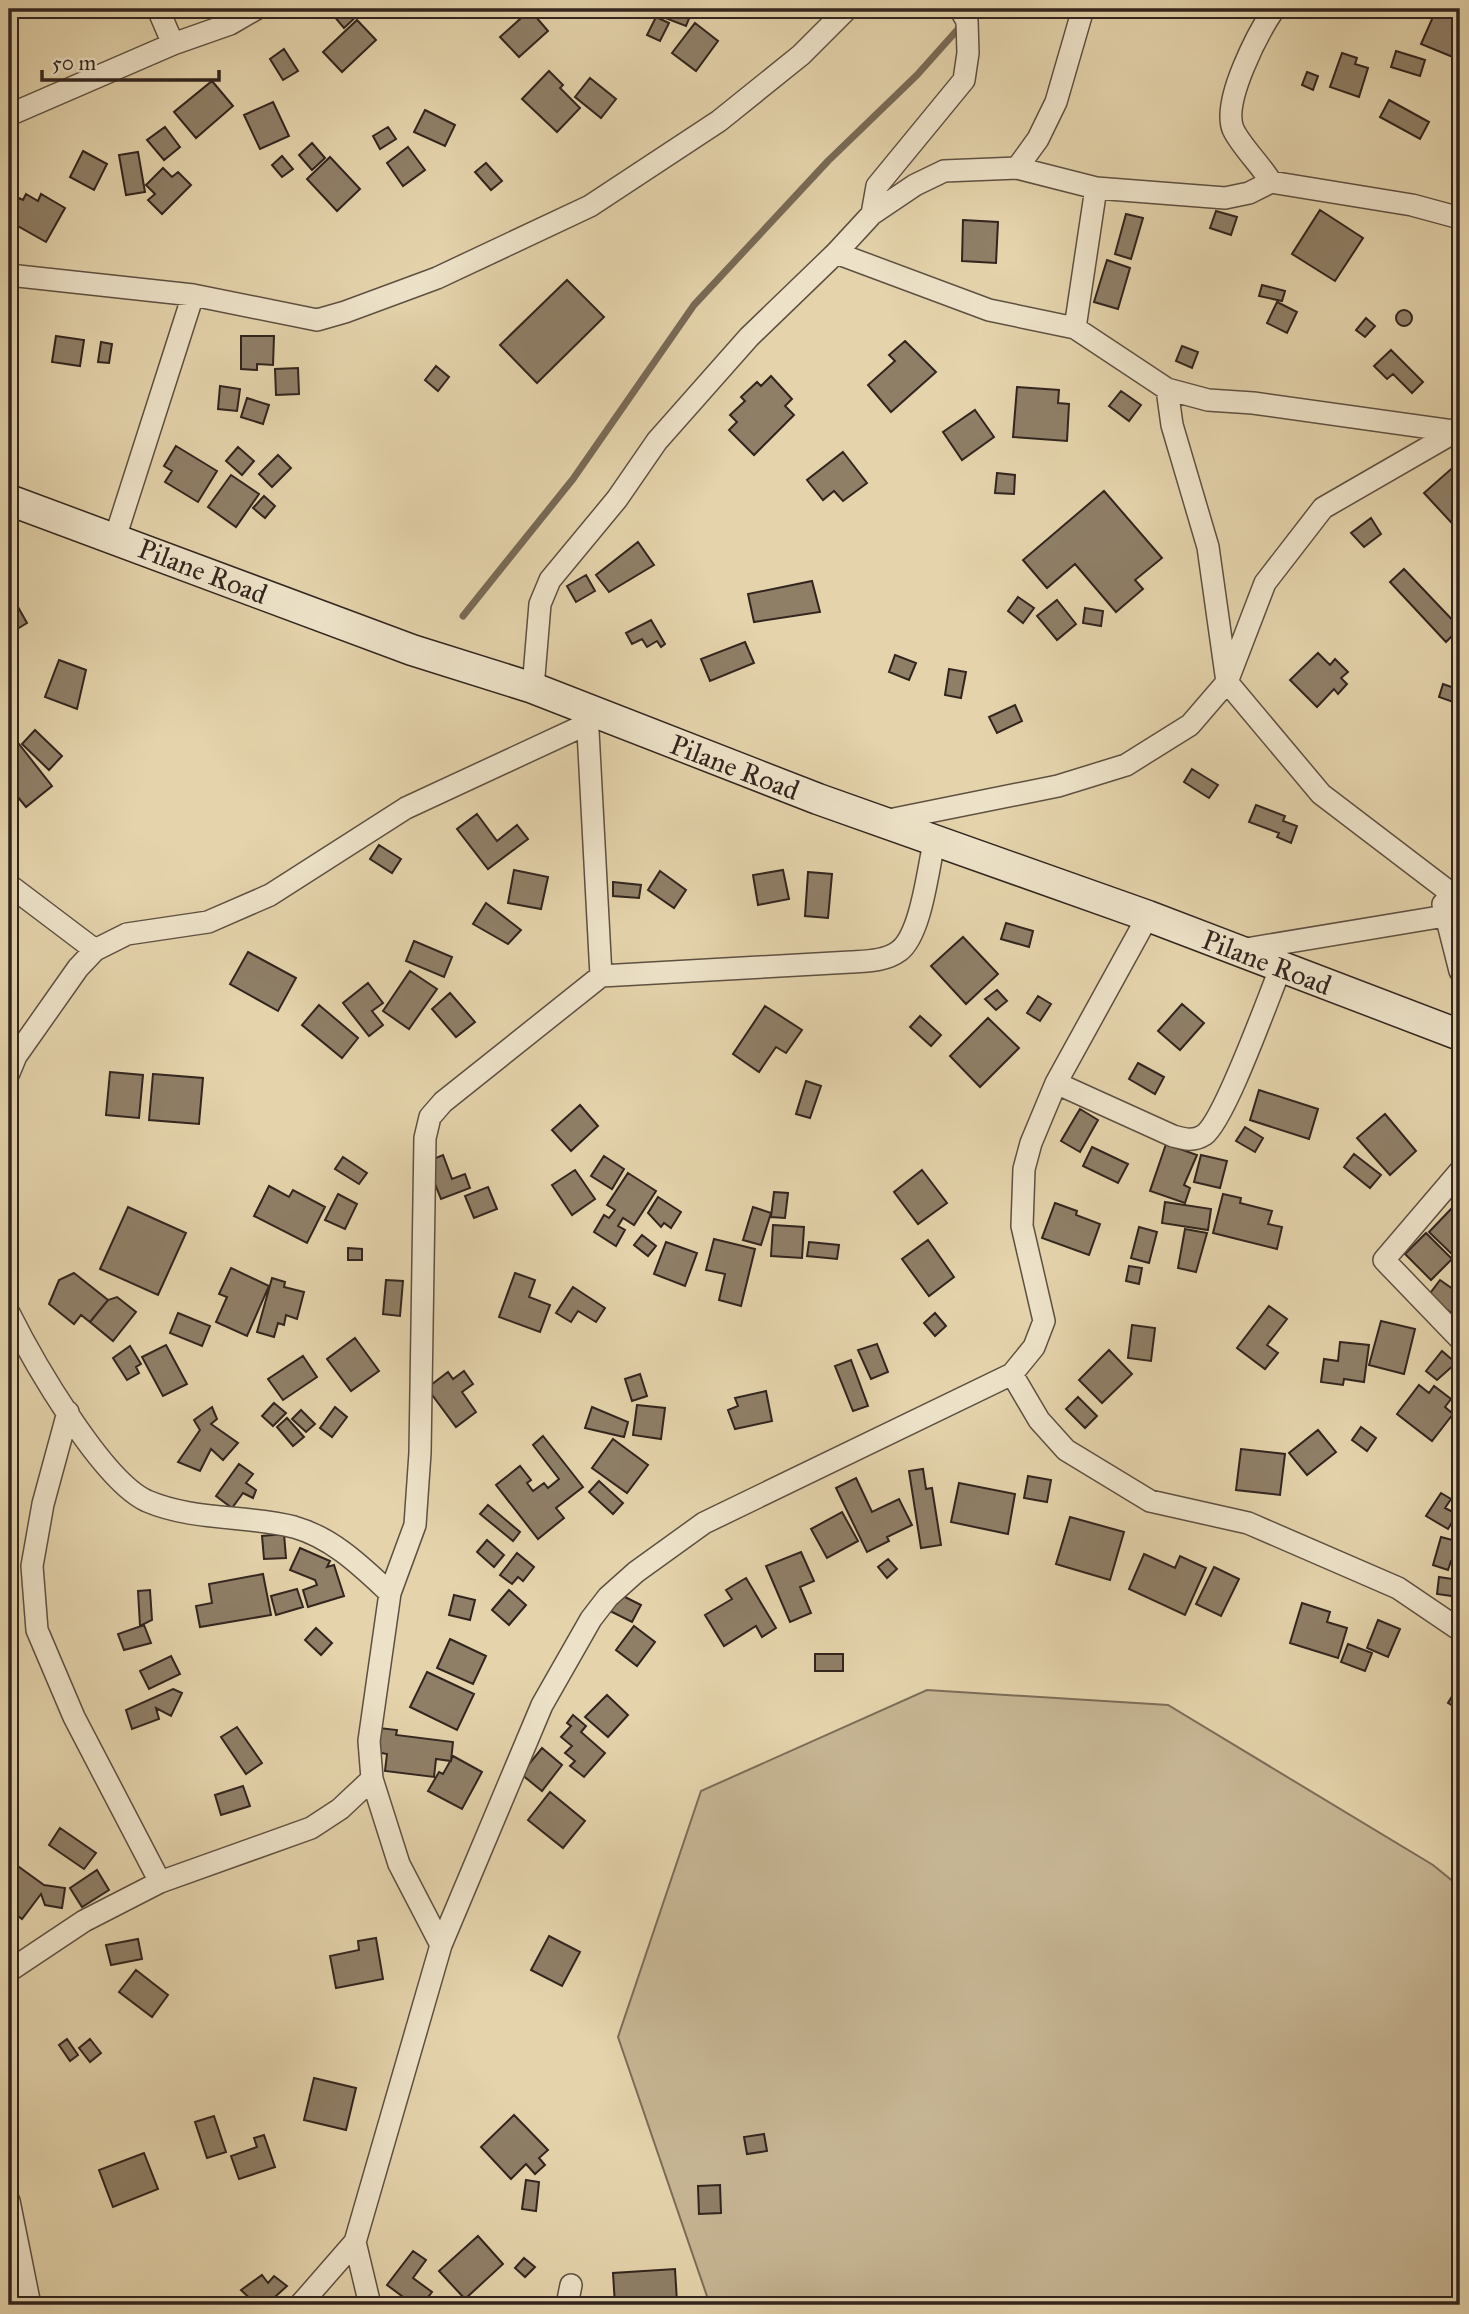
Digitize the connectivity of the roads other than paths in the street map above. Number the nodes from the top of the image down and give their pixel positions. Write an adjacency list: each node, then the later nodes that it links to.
1 (158, 9): 7 (street)
2 (256, 9): 7 (street)
3 (847, 9): 16 (street)
4 (960, 9): 12 (street)
5 (1083, 9): 9 (street)
6 (1274, 9): 10 (street)
7 (173, 44): 8 (street)
8 (9, 116)
9 (1017, 168): 11 (street); 12 (street)
10 (1271, 182): 11 (street); 13 (street)
11 (1096, 188): 17 (street)
12 (872, 214): 14 (street)
13 (1460, 218)
14 (836, 253): 17 (street); 23 (street)
15 (9, 275): 16 (street)
16 (193, 295): 21 (street)
17 (1075, 328): 18 (street)
18 (1167, 389): 19 (street); 22 (street)
19 (1460, 431): 22 (street)
20 (9, 500): 21 (main road, Pilane Road)
21 (115, 538): 23 (main road, Pilane Road)
22 (1227, 682): 25 (street); 28 (street)
23 (533, 688): 24 (main road, Pilane Road)
24 (587, 718): 25 (main road, Pilane Road); 32 (street); 36 (street)
25 (882, 822): 26 (main road, Pilane Road)
26 (934, 843): 30 (main road, Pilane Road); 36 (street)
27 (9, 885): 32 (street)
28 (1439, 885): 29 (street); 31 (street)
29 (1460, 900)
30 (1148, 916): 33 (main road, Pilane Road); 39 (street)
31 (1445, 916): 33 (street); 35 (street)
32 (95, 950): 38 (street)
33 (1237, 951): 34 (main road, Pilane Road)
34 (1281, 967): 37 (main road, Pilane Road); 39 (street)
35 (1460, 971)
36 (601, 976): 45 (street)
37 (1460, 1035)
38 (9, 1073)
39 (1056, 1083): 43 (street)
40 (1460, 1171): 42 (street)
41 (9, 1313): 44 (street)
42 (1460, 1339)
43 (1012, 1374): 46 (street); 49 (street)
44 (68, 1412): 45 (street); 48 (street)
45 (390, 1593): 47 (street)
46 (1460, 1630)
47 (372, 1779): 48 (street); 49 (street)
48 (160, 1882): 50 (street)
49 (442, 1945): 52 (street)
50 (9, 1971)
51 (9, 2201): 53 (street)
52 (355, 2242): 54 (street); 55 (street)
53 (30, 2305)
54 (300, 2305)
55 (370, 2305)

